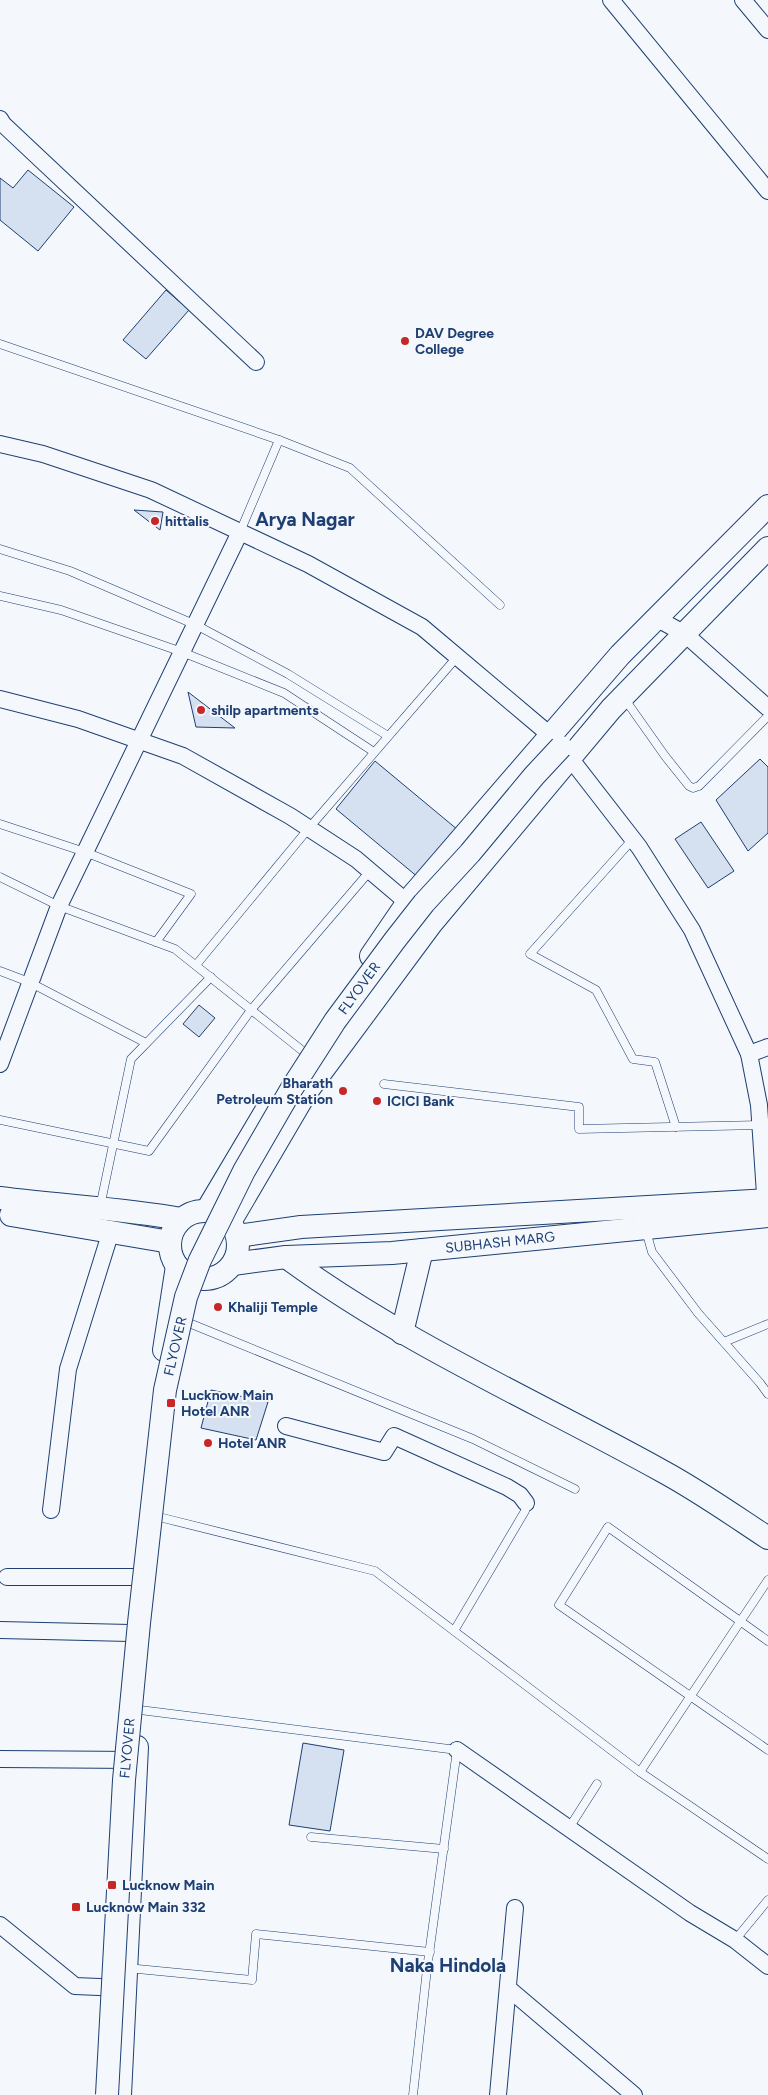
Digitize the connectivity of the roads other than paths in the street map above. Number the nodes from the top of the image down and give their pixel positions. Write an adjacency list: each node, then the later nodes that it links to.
1 (611, 0): 5 (street)
2 (743, 0): 3 (street)
3 (768, 30)
4 (0, 118): 7 (street)
5 (768, 190)
6 (0, 344): 8 (lane)
7 (256, 362)
8 (279, 440): 11 (lane); 15 (lane)
9 (0, 444): 11 (street)
10 (768, 506): 16 (main road)
11 (240, 532): 17 (street); 20 (street)
12 (768, 548): 18 (main road)
13 (0, 549): 17 (lane)
14 (0, 596): 19 (lane)
15 (500, 605)
16 (656, 618): 18 (street); 21 (main road)
17 (196, 624): 19 (street); 27 (lane)
18 (685, 634): 23 (main road); 24 (street)
19 (182, 652): 28 (street); 30 (lane)
20 (457, 657): 27 (lane); 29 (street)
21 (597, 681): 26 (main road, FLYOVER); 29 (main road)
22 (0, 699): 28 (street)
23 (620, 700): 25 (lane); 26 (main road, FLYOVER); 29 (main road)
24 (768, 708)
25 (768, 716)
26 (583, 722): 29 (main road, FLYOVER)
27 (388, 736): 30 (lane)
28 (140, 741): 32 (street); 34 (street)
29 (560, 747): 33 (street); 37 (main road); 39 (main road); 113 (main road, FLYOVER, bridge)
30 (374, 752): 32 (lane)
31 (0, 824): 34 (lane)
32 (309, 828): 35 (street); 41 (lane)
33 (632, 838): 49 (street); 55 (lane)
34 (85, 852): 38 (street); 40 (lane)
35 (370, 871): 37 (street); 45 (lane)
36 (0, 877): 38 (lane)
37 (407, 903): 39 (street); 48 (main road)
38 (59, 906): 40 (lane); 44 (street)
39 (431, 924): 51 (main road)
40 (156, 942): 41 (lane)
41 (196, 965): 43 (lane)
42 (0, 971): 44 (lane)
43 (211, 977): 45 (lane); 46 (lane)
44 (30, 982): 46 (lane); 50 (street)
45 (251, 1010): 48 (lane); 56 (lane)
46 (146, 1044): 56 (lane)
47 (768, 1047): 49 (street)
48 (304, 1052): 51 (lane); 60 (main road)
49 (749, 1054): 54 (street)
50 (0, 1064)
51 (324, 1068): 64 (main road)
52 (384, 1084): 55 (lane)
53 (0, 1120): 56 (lane)
54 (760, 1125): 55 (lane); 59 (street)
55 (676, 1127)
56 (112, 1143): 58 (lane)
57 (0, 1198): 58 (main road)
58 (99, 1208): 62 (main road)
59 (767, 1208): 63 (main road, SUBHASH MARG); 64 (main road)
60 (207, 1210): 62 (main road); 64 (main road)
61 (0, 1214): 65 (main road)
62 (181, 1219): 66 (main road)
63 (646, 1228): 67 (main road, SUBHASH MARG); 75 (lane)
64 (234, 1229): 69 (main road)
65 (111, 1231): 66 (main road); 80 (street)
66 (170, 1242): 70 (main road)
67 (422, 1250): 68 (main road, SUBHASH MARG); 74 (main road)
68 (286, 1257): 69 (main road, SUBHASH MARG); 74 (main road)
69 (233, 1264): 71 (main road)
70 (177, 1266): 71 (main road); 84 (main road)
71 (203, 1279): 72 (main road)
72 (189, 1323): 78 (lane); 81 (main road)
73 (768, 1324): 75 (lane)
74 (402, 1333): 82 (main road)
75 (724, 1342): 76 (lane)
76 (768, 1394)
77 (286, 1426): 79 (street)
78 (575, 1489)
79 (526, 1502): 88 (lane)
80 (51, 1510)
81 (159, 1517): 88 (lane); 92 (main road)
82 (768, 1538)
83 (7, 1577): 84 (street)
84 (136, 1577): 89 (main road)
85 (768, 1580): 86 (lane)
86 (740, 1622): 90 (lane); 91 (lane); 91 (lane)
87 (0, 1630): 89 (street)
88 (454, 1631): 97 (lane)
89 (130, 1633): 92 (main road)
90 (768, 1642)
91 (690, 1696): 94 (lane); 97 (lane)
92 (131, 1709): 93 (lane); 96 (main road)
93 (457, 1750): 99 (street); 101 (lane)
94 (768, 1750)
95 (0, 1758): 96 (street)
96 (126, 1760): 109 (main road)
97 (640, 1772): 102 (lane)
98 (598, 1784): 99 (lane)
99 (569, 1828): 106 (street)
100 (311, 1837): 101 (lane)
101 (444, 1849): 107 (lane)
102 (768, 1859)
103 (768, 1900): 106 (lane)
104 (515, 1908): 110 (street)
105 (0, 1925): 109 (street)
106 (735, 1940): 108 (street)
107 (430, 1952): 109 (lane); 115 (lane)
108 (768, 1966)
109 (119, 1981): 112 (main road); 114 (main road)
110 (508, 1988): 111 (street); 116 (street)
111 (625, 2090)
112 (97, 2095)
113 (107, 2095)
114 (120, 2095)
115 (413, 2095)
116 (498, 2095)

